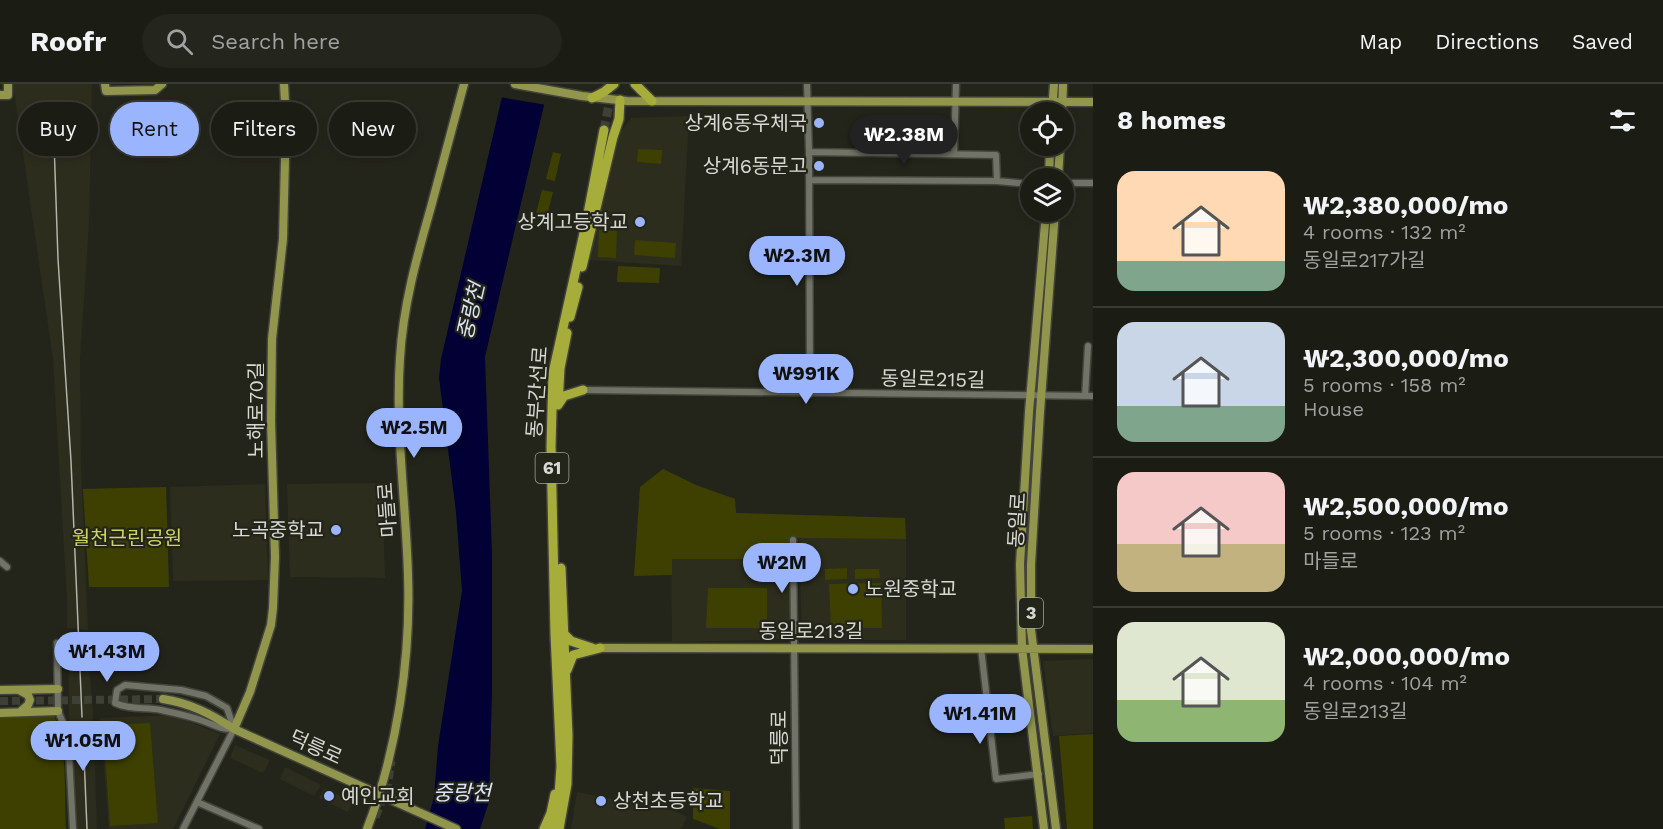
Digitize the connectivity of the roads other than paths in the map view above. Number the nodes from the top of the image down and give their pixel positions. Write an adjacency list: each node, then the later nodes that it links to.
1 (8, 84): 13 (main road)
2 (105, 84): 3 (main road)
3 (162, 84)
4 (284, 84): 64 (main road, 노해로70길)
5 (464, 84): 67 (main road, 마들로)
6 (515, 84): 14 (main road)
7 (614, 84): 14 (highway)
8 (635, 84): 17 (highway)
9 (807, 84): 16 (street)
10 (956, 84): 20 (street)
11 (1054, 84): 18 (main road)
12 (1064, 84): 19 (main road)
13 (0, 95)
14 (587, 97): 15 (main road)
15 (620, 100): 17 (main road); 33 (highway)
16 (807, 100): 17 (main road); 20 (main road); 23 (street)
17 (652, 101)
18 (1053, 101): 19 (main road); 20 (main road)
19 (1063, 101): 21 (main road)
20 (955, 102): 24 (street)
21 (1093, 102)
22 (604, 130): 41 (highway, 동부간선로 / 61)
23 (809, 152): 24 (street); 25 (street)
24 (954, 154): 26 (street)
25 (809, 180): 26 (street); 35 (street)
26 (997, 181): 27 (street)
27 (1020, 183)
28 (1074, 183): 29 (street)
29 (1093, 183)
30 (1045, 222): 36 (main road, 동일로 / 3)
31 (1054, 222): 37 (main road, 동일로 / 3)
32 (1088, 346): 38 (street)
33 (560, 368): 34 (highway); 40 (highway)
34 (584, 390): 35 (street, 동일로215길); 40 (highway)
35 (810, 393): 36 (street, 동일로215길)
36 (1030, 396): 37 (street, 동일로215길); 51 (main road, 동일로 / 3)
37 (1041, 396): 38 (street, 동일로215길); 52 (main road, 동일로 / 3)
38 (1085, 396): 39 (street, 동일로215길)
39 (1093, 396)
40 (558, 405): 41 (highway)
41 (551, 436): 42 (highway, 동부간선로 / 61)
42 (554, 520): 46 (highway); 54 (highway, 동부간선로 / 61)
43 (793, 540): 49 (street, 덕릉로)
44 (0, 561): 45 (street)
45 (7, 567)
46 (563, 633): 48 (highway); 54 (highway)
47 (57, 643): 55 (street)
48 (600, 648): 49 (main road, 동일로213길); 54 (highway)
49 (796, 648): 50 (main road, 동일로213길); 77 (street, 덕릉로)
50 (981, 648): 51 (main road, 동일로213길); 66 (street)
51 (1022, 648): 52 (main road, 동일로213길); 66 (main road, 동일로 / 3)
52 (1033, 648): 53 (main road, 동일로213길); 79 (main road, 동일로 / 3)
53 (1093, 649)
54 (561, 680): 58 (highway, 동부간선로 / 61); 63 (highway)
55 (58, 689): 57 (main road); 60 (street)
56 (0, 690): 57 (main road)
57 (19, 690): 62 (main road)
58 (558, 698): 65 (highway, 동부간선로 / 61); 74 (highway, 동부간선로 / 61)
59 (163, 699): 64 (main road, 덕릉로)
60 (58, 711): 62 (main road); 69 (street)
61 (0, 712): 62 (main road)
62 (19, 712)
63 (567, 726): 65 (highway); 76 (highway)
64 (234, 729): 64 (street); 67 (main road, 덕릉로); 68 (street)
65 (561, 758): 75 (highway, 동부간선로 / 61)
66 (1039, 774): 78 (main road, 동일로 / 3)
67 (380, 794): 72 (main road, 마들로); 73 (main road, 덕릉로)
68 (197, 802): 70 (street); 71 (street)
69 (73, 829)
70 (183, 829)
71 (259, 829)
72 (367, 829)
73 (456, 829)
74 (544, 829)
75 (551, 829)
76 (559, 829)
77 (796, 829)
78 (1044, 829)
79 (1056, 829)

